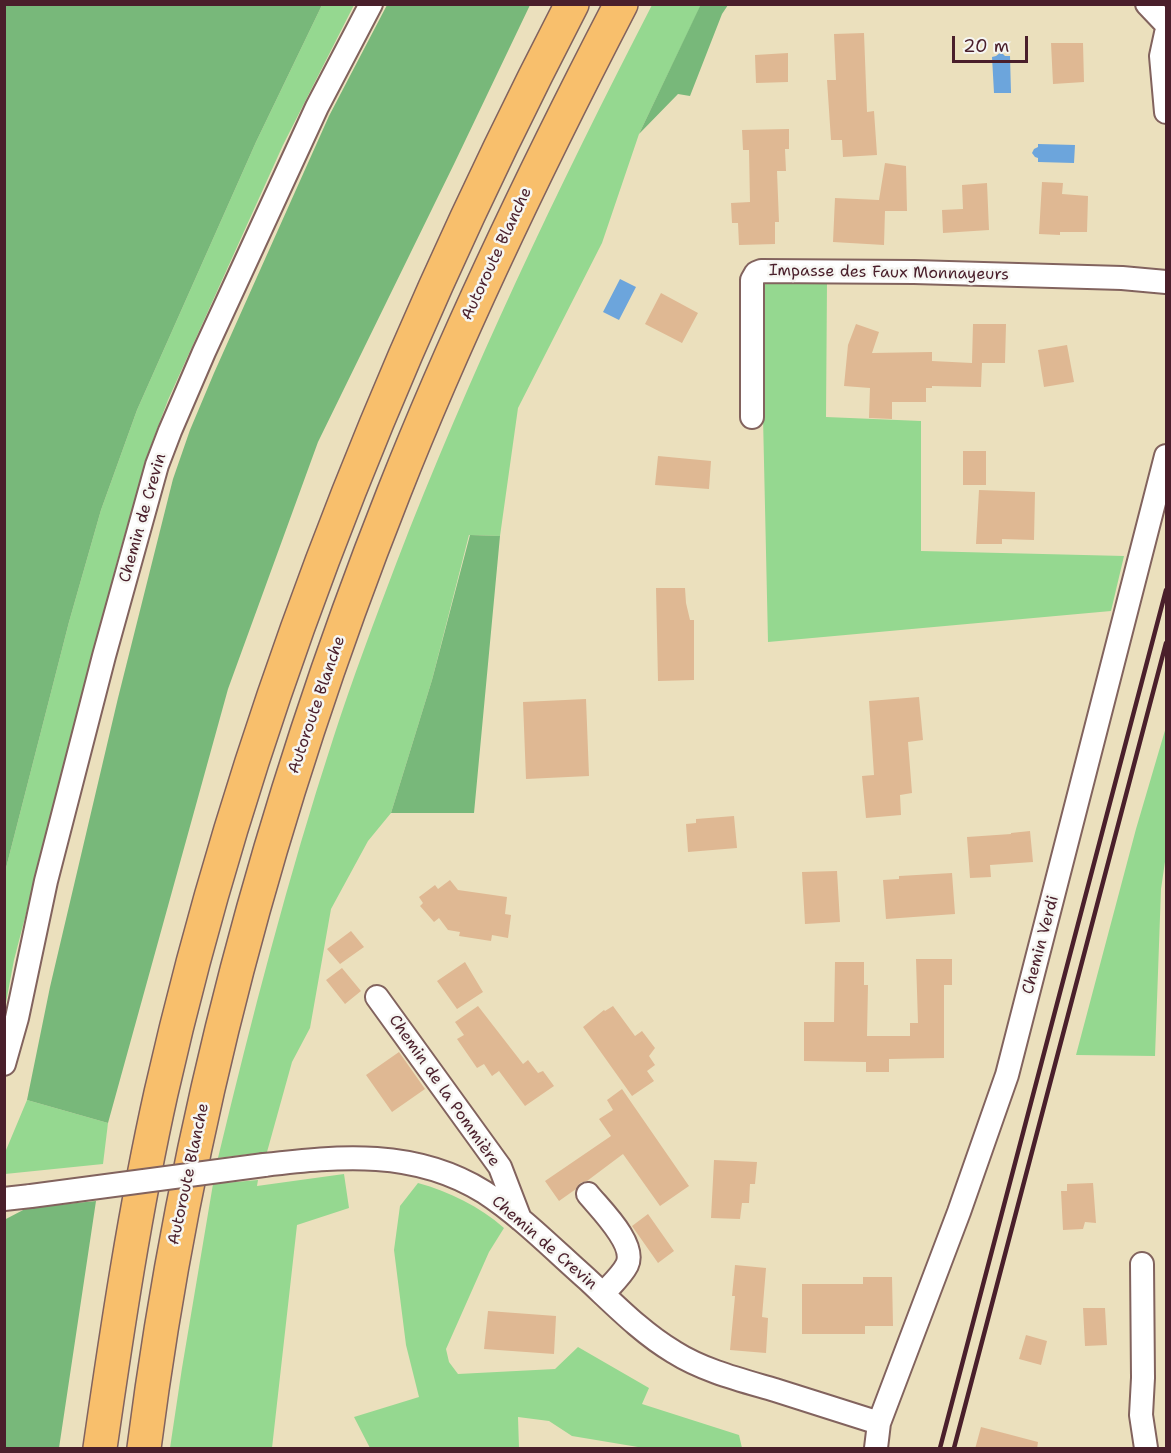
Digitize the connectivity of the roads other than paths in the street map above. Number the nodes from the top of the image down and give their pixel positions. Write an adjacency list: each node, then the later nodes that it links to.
1 (371, 4): 12 (street, Chemin de Crevin)
2 (572, 4): 19 (highway)
3 (621, 4): 20 (highway, Autoroute Blanche)
4 (1147, 4): 5 (street)
5 (1167, 24)
6 (1167, 33): 7 (street)
7 (1167, 112)
8 (1167, 282): 9 (street, Impasse des Faux Monnayeurs)
9 (752, 417)
10 (1167, 456): 18 (street, Chemin Verdi)
11 (377, 997): 15 (street, Chemin de la Pommière)
12 (4, 1064)
13 (588, 1194): 17 (street)
14 (4, 1199): 15 (street, Chemin de Crevin, bridge)
15 (521, 1221): 17 (street, Chemin de Crevin)
16 (1142, 1264): 22 (street)
17 (603, 1294): 18 (street, Chemin de Crevin)
18 (879, 1423): 21 (street, Chemin Verdi)
19 (100, 1449)
20 (144, 1449)
21 (876, 1449)
22 (1146, 1449)

